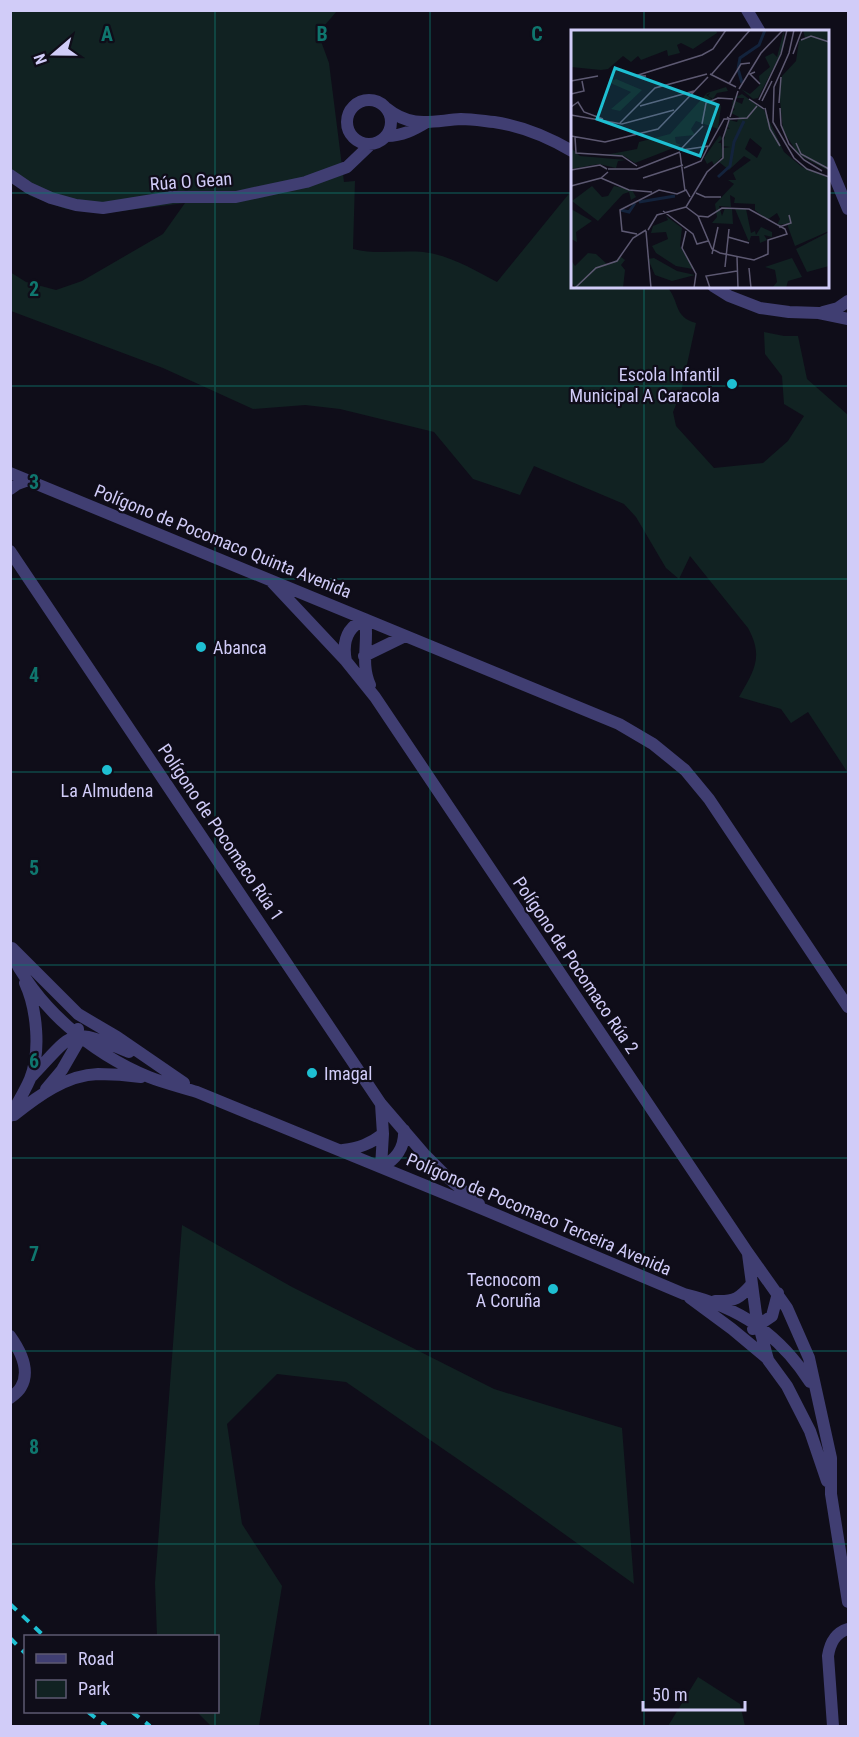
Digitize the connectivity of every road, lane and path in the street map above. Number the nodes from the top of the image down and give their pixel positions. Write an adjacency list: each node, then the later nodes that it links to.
1 (747, 10): 2 (street)
2 (759, 30)
3 (386, 108): 4 (street); 5 (street); 6 (street)
4 (427, 122): 5 (street); 7 (street)
5 (387, 136): 6 (street)
6 (370, 145): 9 (street, Rúa O Gean)
7 (571, 150)
8 (829, 163): 10 (street)
9 (10, 175)
10 (849, 209)
11 (716, 288): 13 (street)
12 (849, 301): 13 (street)
13 (819, 313): 14 (street)
14 (849, 319)
15 (10, 473): 16 (street, Polígono de Pocomaco Quinta Avenida)
16 (28, 480): 17 (street); 19 (street, Polígono de Pocomaco Quinta Avenida)
17 (10, 489)
18 (10, 551): 35 (street, Polígono de Pocomaco Rúa 1)
19 (270, 580): 20 (street, Polígono de Pocomaco Quinta Avenida); 23 (street, Polígono de Pocomaco Rúa 2)
20 (365, 619): 21 (street, Polígono de Pocomaco Quinta Avenida); 22 (street, Polígono de Pocomaco Rúa 2); 23 (street)
21 (405, 636): 22 (street); 27 (street, Polígono de Pocomaco Quinta Avenida)
22 (364, 656): 24 (street, Polígono de Pocomaco Rúa 2)
23 (346, 661): 24 (street, Polígono de Pocomaco Rúa 2)
24 (375, 697): 42 (street, Polígono de Pocomaco Rúa 2)
25 (10, 948): 26 (street); 28 (street)
26 (18, 968): 29 (street); 31 (street)
27 (849, 1007)
28 (78, 1014): 29 (street); 30 (street)
29 (78, 1035): 30 (street); 31 (street); 32 (street); 33 (street)
30 (152, 1062): 34 (street)
31 (31, 1077): 36 (street)
32 (150, 1077): 33 (street); 34 (street, Polígono de Pocomaco Terceira Avenida)
33 (44, 1092): 36 (street)
34 (197, 1092): 39 (street, Polígono de Pocomaco Terceira Avenida)
35 (381, 1104): 37 (street, Polígono de Pocomaco Rúa 1); 38 (street, Polígono de Pocomaco Terceira Avenida)
36 (10, 1117)
37 (404, 1130): 40 (street); 41 (street, Polígono de Pocomaco Rúa 1)
38 (382, 1134): 39 (street); 40 (street, Polígono de Pocomaco Terceira Avenida)
39 (339, 1150): 40 (street, Polígono de Pocomaco Terceira Avenida)
40 (381, 1167): 41 (street, Polígono de Pocomaco Terceira Avenida)
41 (484, 1209): 45 (street, Polígono de Pocomaco Terceira Avenida)
42 (748, 1253): 43 (street, Polígono de Pocomaco Rúa 2); 44 (street, Polígono de Pocomaco Rúa 2)
43 (752, 1284): 46 (street, Polígono de Pocomaco Terceira Avenida); 47 (street, Polígono de Pocomaco Rúa 2)
44 (778, 1293): 47 (street); 51 (street, Polígono de Pocomaco Rúa 2)
45 (684, 1294): 46 (street, Polígono de Pocomaco Terceira Avenida); 48 (street, Polígono de Pocomaco Terceira Avenida)
46 (711, 1300): 47 (street, Polígono de Pocomaco Terceira Avenida)
47 (759, 1326): 48 (street); 50 (street, Polígono de Pocomaco Rúa 2); 51 (street, Polígono de Pocomaco Terceira Avenida)
48 (732, 1329): 50 (street, Polígono de Pocomaco Terceira Avenida)
49 (10, 1336): 52 (street)
50 (768, 1360): 53 (street)
51 (816, 1390): 53 (street, Polígono de Pocomaco Rúa 2)
52 (10, 1398)
53 (831, 1494): 54 (street)
54 (849, 1602)
55 (849, 1629): 56 (street)
56 (833, 1726)

